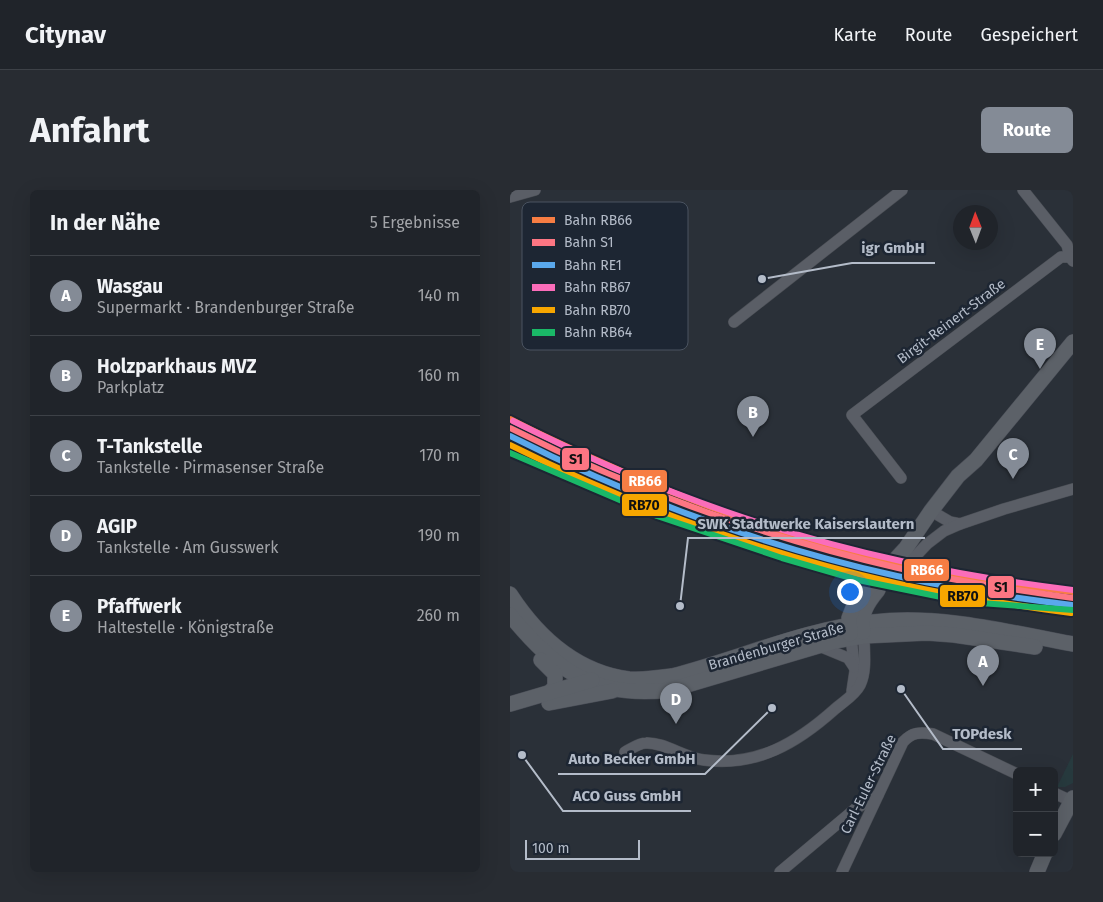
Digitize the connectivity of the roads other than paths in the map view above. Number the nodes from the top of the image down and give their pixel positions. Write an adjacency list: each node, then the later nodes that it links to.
1 (535, 190): 4 (street)
2 (902, 190): 6 (street)
3 (1022, 190): 5 (street, Birgit-Reinert-Straße)
4 (510, 197)
5 (1071, 259): 8 (street, Birgit-Reinert-Straße)
6 (734, 322)
7 (1073, 342): 10 (main road)
8 (901, 478)
9 (1073, 489): 11 (street)
10 (934, 513): 11 (street); 12 (main road); 17 (main road)
11 (960, 524): 12 (street)
12 (896, 571): 13 (main road)
13 (877, 592): 16 (main road); 17 (main road)
14 (510, 594): 23 (main road, Brandenburger Straße)
15 (510, 615): 20 (main road, Brandenburger Straße)
16 (928, 620): 17 (main road, Brandenburger Straße); 18 (main road, Brandenburger Straße)
17 (856, 631): 19 (main road, Brandenburger Straße); 21 (main road, Brandenburger Straße); 22 (street); 24 (main road, Brandenburger Straße); 25 (street)
18 (1073, 644)
19 (819, 646): 22 (street); 24 (main road, Brandenburger Straße)
20 (537, 647): 23 (main road, Brandenburger Straße); 26 (main road)
21 (1073, 654)
22 (855, 671): 25 (street)
23 (591, 676): 24 (main road, Brandenburger Straße); 26 (main road)
24 (615, 683): 26 (main road)
25 (851, 694): 29 (street)
26 (548, 699): 27 (main road); 28 (main road)
27 (510, 704)
28 (510, 714)
29 (625, 752)
30 (1013, 772): 31 (street, Carl-Euler-Straße)
31 (878, 794): 36 (street); 37 (street, Carl-Euler-Straße)
32 (1058, 795): 33 (street)
33 (1072, 800): 34 (main road)
34 (1058, 826)
35 (1043, 857): 38 (main road)
36 (780, 872)
37 (842, 872)
38 (1037, 872)

